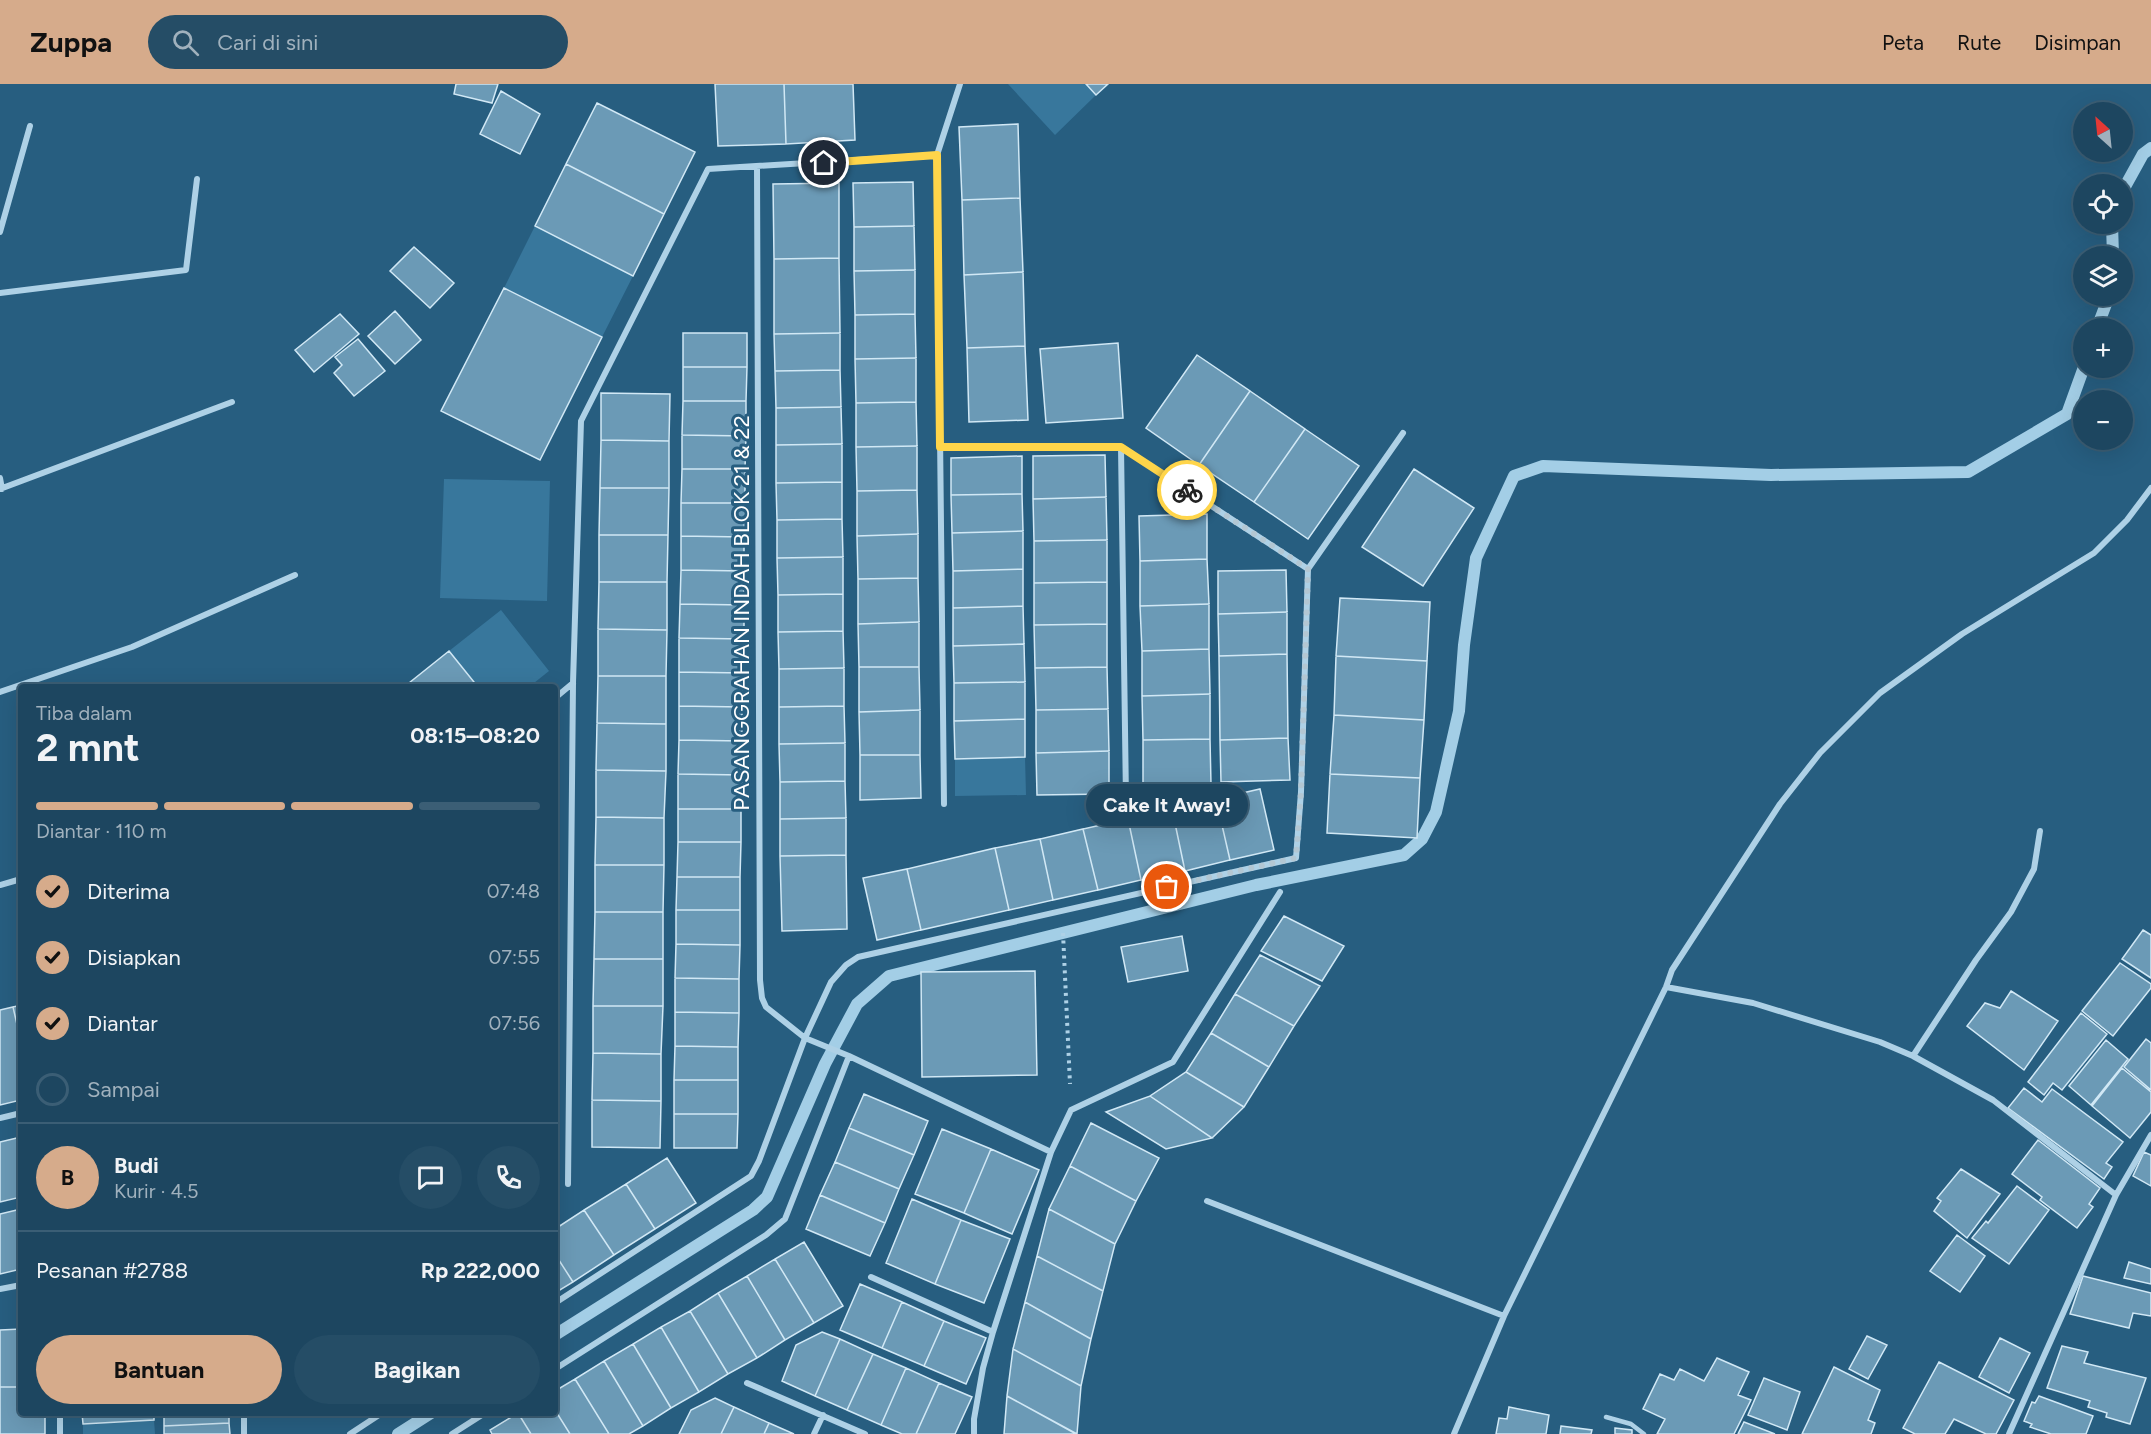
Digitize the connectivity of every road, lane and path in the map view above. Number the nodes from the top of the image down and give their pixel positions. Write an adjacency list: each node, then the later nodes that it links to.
1 (960, 84): 3 (street)
2 (30, 126): 6 (street)
3 (937, 155): 4 (street); 10 (street)
4 (757, 167): 17 (street); 30 (street, PASANGGRAHAN INDAH BLOK 21 & 22)
5 (196, 179): 7 (street)
6 (0, 232)
7 (0, 293)
8 (232, 402): 14 (street)
9 (1403, 433): 15 (street)
10 (940, 447): 11 (street); 23 (street)
11 (1121, 447): 15 (street); 22 (street)
12 (0, 478): 14 (street)
13 (2151, 488): 29 (street)
14 (1, 489)
15 (1308, 569): 30 (street)
16 (295, 575): 18 (street)
17 (573, 683): 21 (street); 38 (street)
18 (23, 684)
19 (18, 686): 20 (street)
20 (0, 692)
21 (558, 696)
22 (1126, 800)
23 (944, 804)
24 (2040, 831): 32 (street)
25 (18, 880): 26 (street)
26 (0, 885)
27 (1280, 892): 33 (street)
28 (1065, 952): 33 (path)
29 (1666, 987): 32 (street); 45 (street)
30 (805, 1038): 31 (street, PASANGGRAHAN INDAH BLOK 21 & 22); 44 (street)
31 (849, 1056): 37 (street, PASANGGRAHAN INDAH BLOK 21 & 22); 47 (street)
32 (1913, 1056): 39 (street)
33 (1071, 1110): 37 (street)
34 (18, 1114): 35 (street)
35 (0, 1118)
36 (2151, 1135): 39 (street)
37 (1051, 1152): 46 (street)
38 (568, 1184)
39 (2116, 1196): 64 (street)
40 (1208, 1201): 45 (street)
41 (871, 1277): 46 (street)
42 (18, 1286): 43 (street)
43 (0, 1289)
44 (558, 1301)
45 (1504, 1316): 62 (street)
46 (993, 1332): 61 (street)
47 (558, 1367)
48 (747, 1383): 49 (street)
49 (823, 1415): 59 (street); 60 (street)
50 (60, 1416): 55 (street)
51 (244, 1416): 56 (street)
52 (377, 1416): 57 (street)
53 (480, 1416): 58 (street)
54 (1606, 1417): 63 (lane)
55 (60, 1434)
56 (244, 1434)
57 (350, 1434)
58 (452, 1434)
59 (814, 1434)
60 (865, 1434)
61 (975, 1434)
62 (1454, 1434)
63 (1644, 1434)
64 (2009, 1434)

